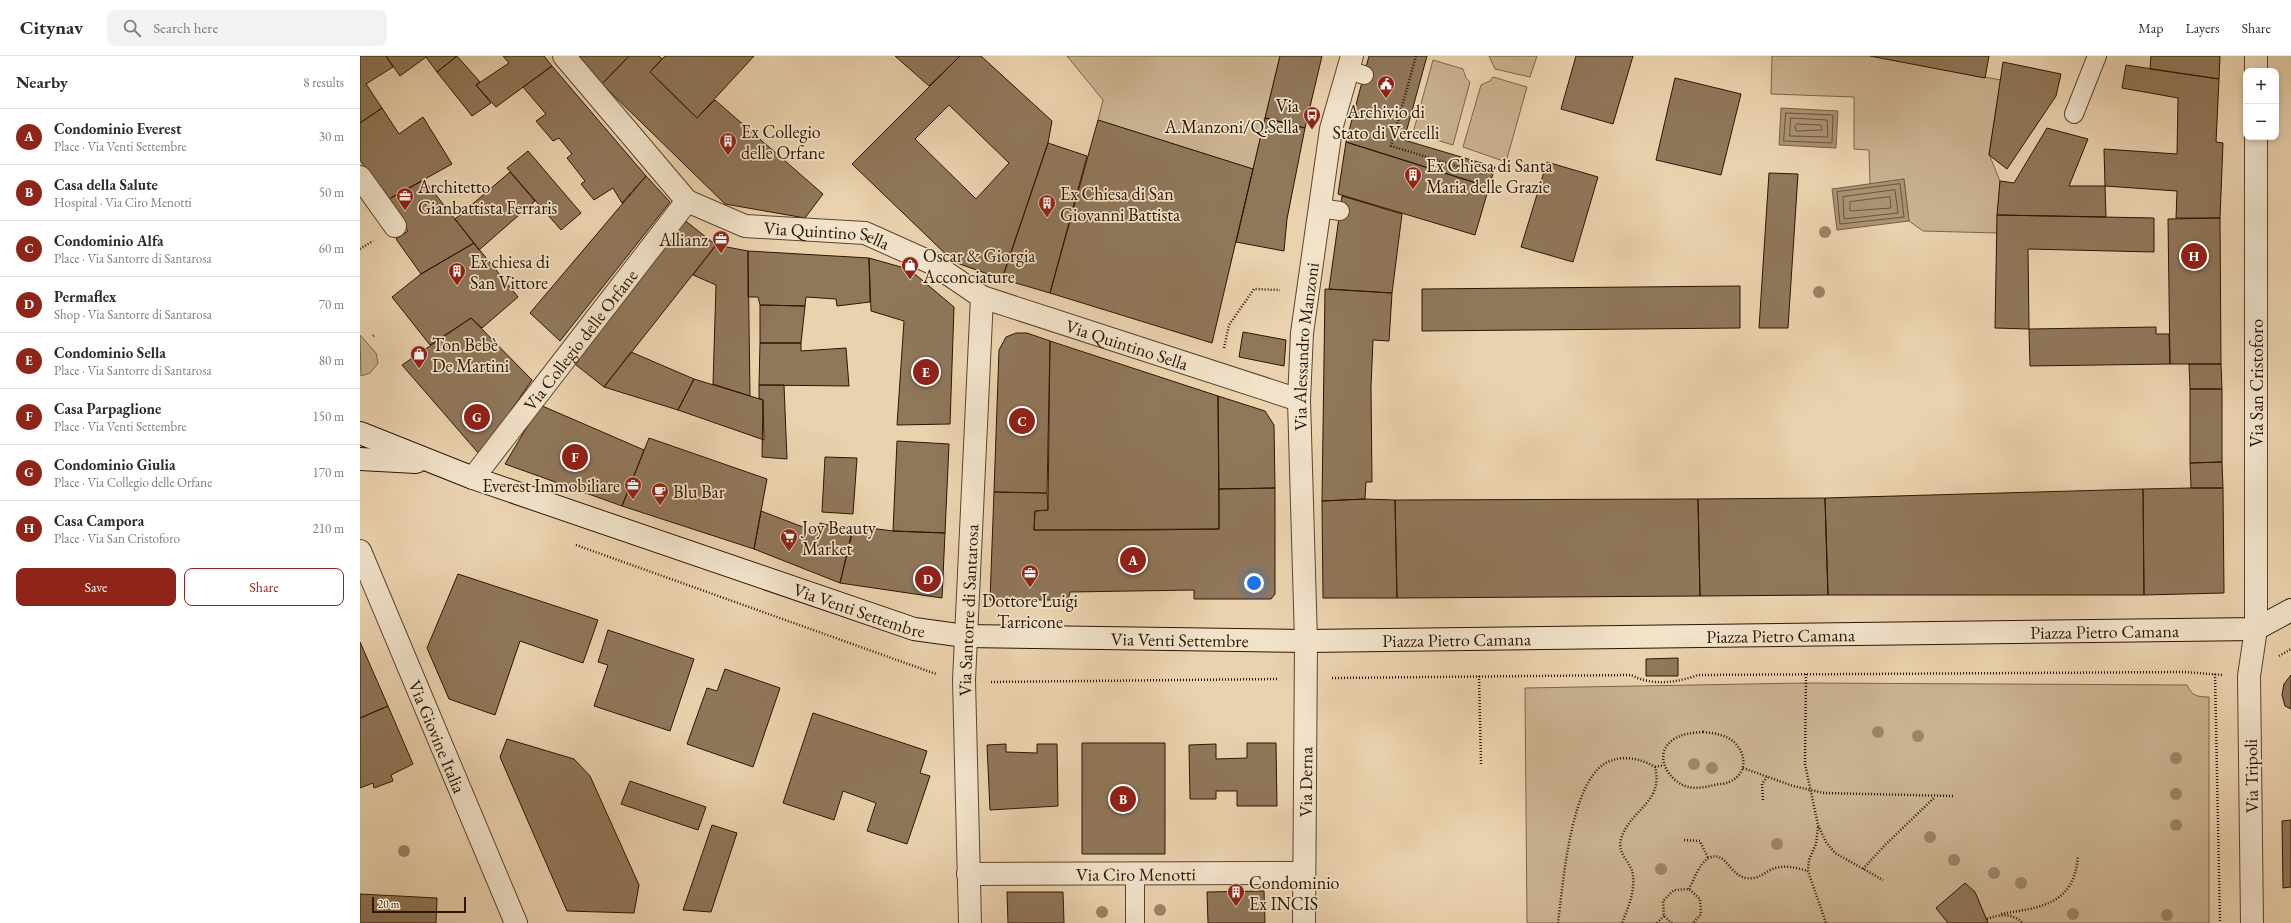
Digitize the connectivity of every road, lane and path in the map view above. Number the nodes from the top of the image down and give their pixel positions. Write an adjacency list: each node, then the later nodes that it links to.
1 (564, 56): 11 (street, Via Quintino Sella)
2 (1416, 56): 9 (path)
3 (2097, 56): 7 (lane)
4 (2256, 56): 6 (street)
5 (1354, 67): 16 (street, Via Alessandro Manzoni)
6 (2256, 68)
7 (2074, 114)
8 (2256, 140): 23 (street, Via San Cristoforo)
9 (1483, 174)
10 (360, 177): 12 (street)
11 (687, 201): 14 (street, Via Quintino Sella); 20 (street, Via Collegio delle Orfane)
12 (395, 226)
13 (1288, 290): 15 (path)
14 (982, 297): 16 (street, Via Quintino Sella); 24 (street, Via Santorre di Santarosa)
15 (1223, 352)
16 (1299, 400): 25 (street, Via Alessandro Manzoni)
17 (360, 433): 19 (street, Via Venti Settembre)
18 (360, 458): 19 (street, Via Venti Settembre)
19 (433, 463): 20 (street, Via Venti Settembre)
20 (473, 478): 24 (street, Via Venti Settembre)
21 (360, 551): 54 (street, Via Giovine Italia)
22 (2291, 610): 23 (street)
23 (2256, 628): 25 (street, Piazza Pietro Camana); 66 (street, Via Tripoli)
24 (965, 636): 25 (street, Via Venti Settembre); 48 (street, Via Santorre di Santarosa)
25 (1306, 641): 47 (street, Via Derna)
26 (1806, 674): 27 (path); 29 (path); 36 (path)
27 (2215, 674): 28 (path); 65 (path)
28 (2222, 675)
29 (1479, 676): 30 (path); 31 (path)
30 (1326, 678)
31 (1481, 764)
32 (1664, 765): 33 (path); 34 (path); 34 (path)
33 (1655, 767): 58 (path); 59 (path)
34 (1743, 768): 35 (path)
35 (1767, 777): 36 (path); 39 (path)
36 (1810, 789): 37 (path); 40 (path)
37 (1935, 796): 38 (path); 44 (path)
38 (1954, 796)
39 (1763, 800)
40 (1818, 825): 44 (path); 45 (path)
41 (1684, 840): 43 (path)
42 (2078, 856): 51 (path)
43 (1708, 858): 45 (path); 50 (path)
44 (1863, 869): 49 (path)
45 (1808, 871): 63 (path)
46 (1135, 873): 47 (street, Via Ciro Menotti); 48 (street, Via Ciro Menotti); 56 (lane)
47 (1304, 873): 57 (street, Via Derna)
48 (968, 874): 55 (street, Via Santorre di Santarosa)
49 (1883, 880)
50 (1689, 888): 52 (path); 62 (path)
51 (2001, 914): 53 (path); 64 (path)
52 (1664, 916): 60 (path); 61 (path)
53 (1987, 919)
54 (516, 923)
55 (970, 923)
56 (1135, 923)
57 (1304, 923)
58 (1558, 923)
59 (1622, 923)
60 (1657, 923)
61 (1672, 923)
62 (1693, 923)
63 (1826, 923)
64 (2023, 923)
65 (2220, 923)
66 (2252, 923)

